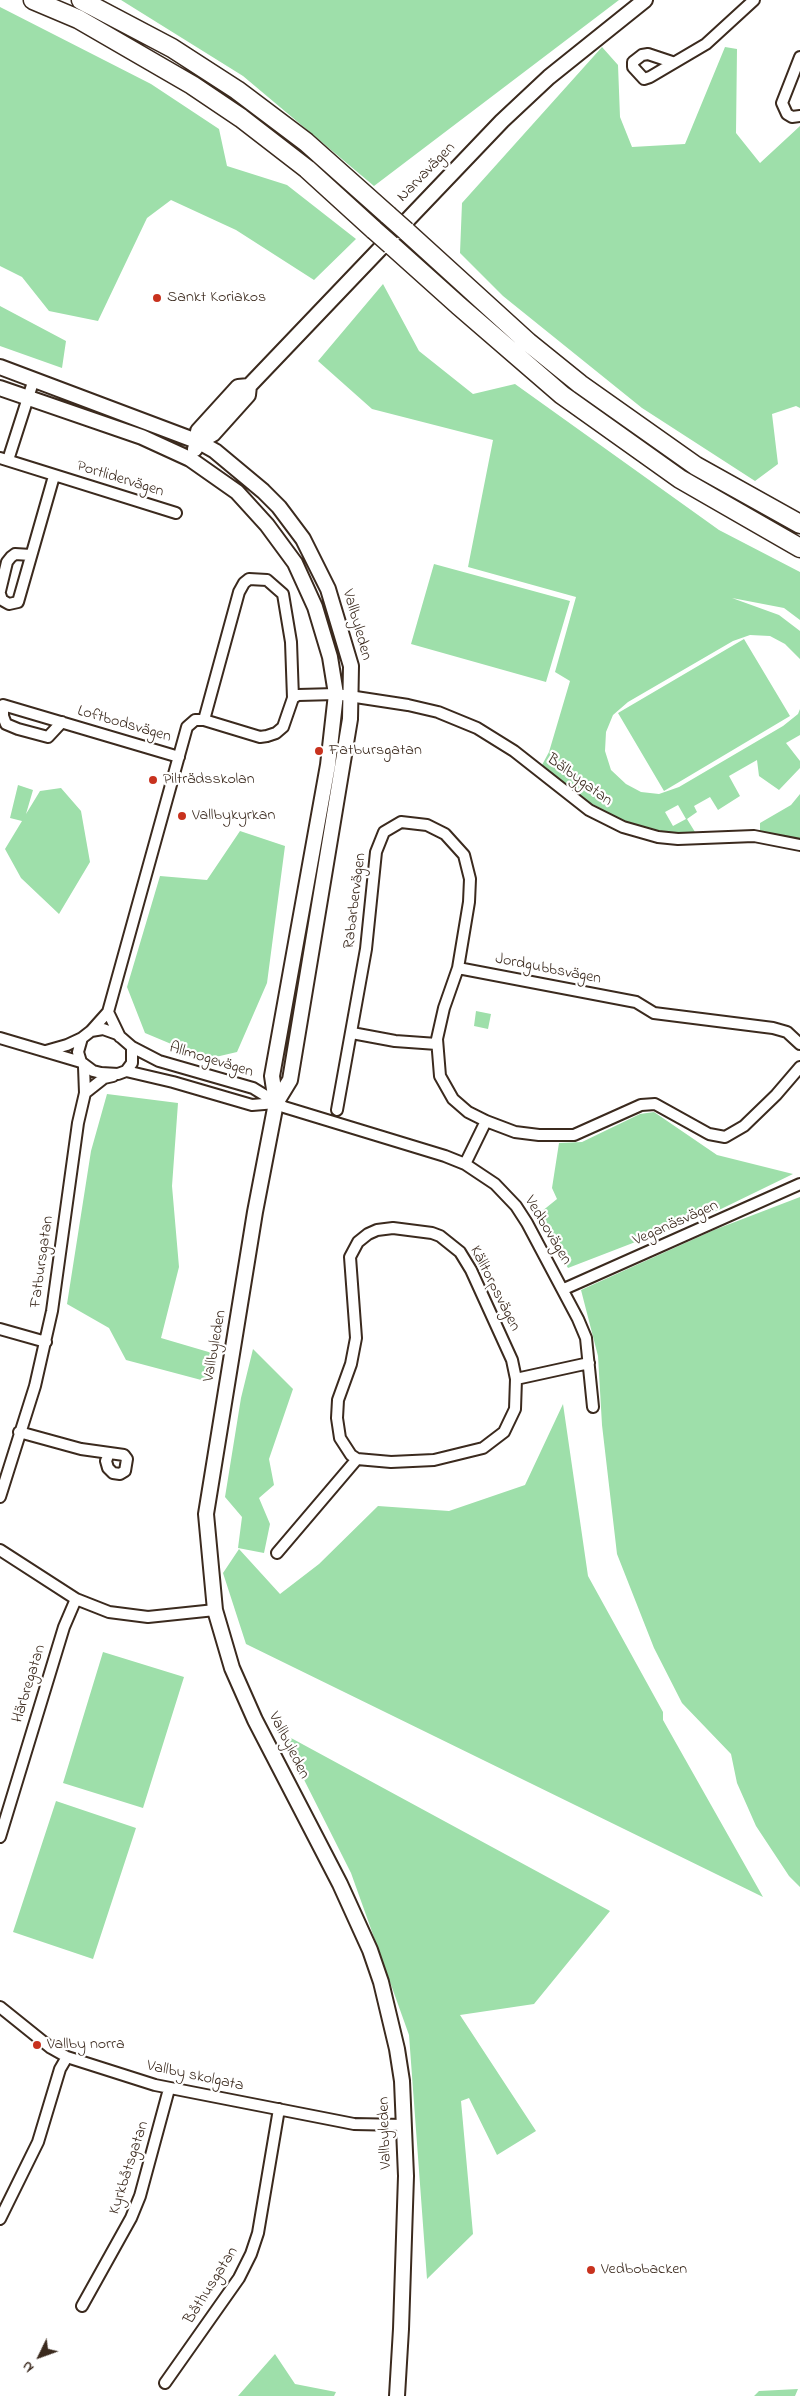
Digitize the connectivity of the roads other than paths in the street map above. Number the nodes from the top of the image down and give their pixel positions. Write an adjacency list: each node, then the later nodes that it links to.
1 (33, 0): 21 (highway, bridge)
2 (81, 0): 20 (highway, bridge)
3 (645, 0): 10 (main road, Narvavägen)
4 (754, 0): 6 (street)
5 (800, 57): 7 (street)
6 (672, 62)
7 (800, 116)
8 (0, 367): 9 (main road, Vallbyleden)
9 (34, 379): 12 (street); 14 (main road, Vallbyleden)
10 (249, 386): 13 (main road, Narvavägen); 14 (main road, Narvavägen)
11 (0, 388): 12 (main road, Vallbyleden)
12 (27, 398): 16 (street); 17 (main road, Vallbyleden)
13 (221, 426): 14 (main road, Narvavägen); 15 (main road)
14 (199, 442): 15 (main road, Vallbyleden); 17 (main road, Narvavägen)
15 (224, 458): 26 (main road, Vallbyleden)
16 (4, 459): 18 (street, Portlidervägen)
17 (190, 459): 24 (main road, Vallbyleden)
18 (54, 476): 19 (street, Portlidervägen); 22 (street, Portlidervägen)
19 (176, 513)
20 (800, 524)
21 (800, 548)
22 (31, 556): 23 (street, Portlidervägen); 23 (street, Portlidervägen)
23 (0, 593)
24 (336, 694): 25 (street); 26 (street); 46 (main road, Vallbyleden)
25 (293, 698): 27 (street); 27 (street)
26 (352, 698): 30 (street, Bälbygatan); 46 (main road, Vallbyleden)
27 (204, 720): 29 (street)
28 (62, 722): 28 (street, Loftbodsvägen); 29 (street, Loftbodsvägen)
29 (179, 756): 32 (street)
30 (800, 845)
31 (458, 968): 34 (street, Rabarbervägen); 38 (street); 39 (street, Jordgubbsvägen)
32 (108, 1012): 33 (street); 35 (street)
33 (91, 1030): 35 (street); 37 (street)
34 (352, 1033): 38 (street); 47 (street, Rabarbervägen)
35 (120, 1037): 40 (street)
36 (0, 1038): 41 (street)
37 (82, 1038): 41 (street); 42 (street)
38 (437, 1044): 48 (street)
39 (800, 1044)
40 (132, 1047): 44 (street); 46 (street, Allmogevägen)
41 (45, 1051): 42 (street)
42 (82, 1064): 44 (street); 45 (street, Fatbursgatan)
43 (800, 1067): 48 (street)
44 (122, 1073): 45 (street); 46 (street, Allmogevägen)
45 (85, 1093): 53 (street, Fatbursgatan)
46 (276, 1103): 49 (street, Vedbovägen); 65 (main road, Vallbyleden)
47 (337, 1110)
48 (486, 1121): 49 (street)
49 (465, 1164): 51 (street, Vedbovägen)
50 (800, 1184): 51 (street, Veganäsvägen)
51 (564, 1289): 54 (street, Vedbovägen)
52 (0, 1329): 53 (street)
53 (46, 1342): 57 (street, Fatbursgatan)
54 (589, 1363): 55 (street); 56 (street, Vedbovägen)
55 (516, 1380): 59 (street, Källtorpsvägen); 59 (street, Källtorpsvägen)
56 (593, 1408)
57 (19, 1432): 58 (street); 60 (street, Fatbursgatan)
58 (109, 1453)
59 (357, 1459): 63 (street)
60 (3, 1474): 61 (street, Fatbursgatan)
61 (0, 1497)
62 (0, 1550): 64 (street)
63 (277, 1553)
64 (76, 1599): 65 (street); 66 (street, Härbregatan)
65 (215, 1610): 71 (main road, Vallbyleden)
66 (0, 1837)
67 (0, 2007): 68 (street)
68 (67, 2057): 69 (street, Vallby skolgata); 72 (street)
69 (170, 2089): 70 (street, Vallby skolgata); 73 (street, Kyrkbåtsgatan)
70 (278, 2109): 71 (street, Vallby skolgata); 74 (street, Båthusgatan)
71 (404, 2125): 75 (main road, Vallbyleden)
72 (0, 2219)
73 (82, 2306)
74 (165, 2382)
75 (397, 2396)

